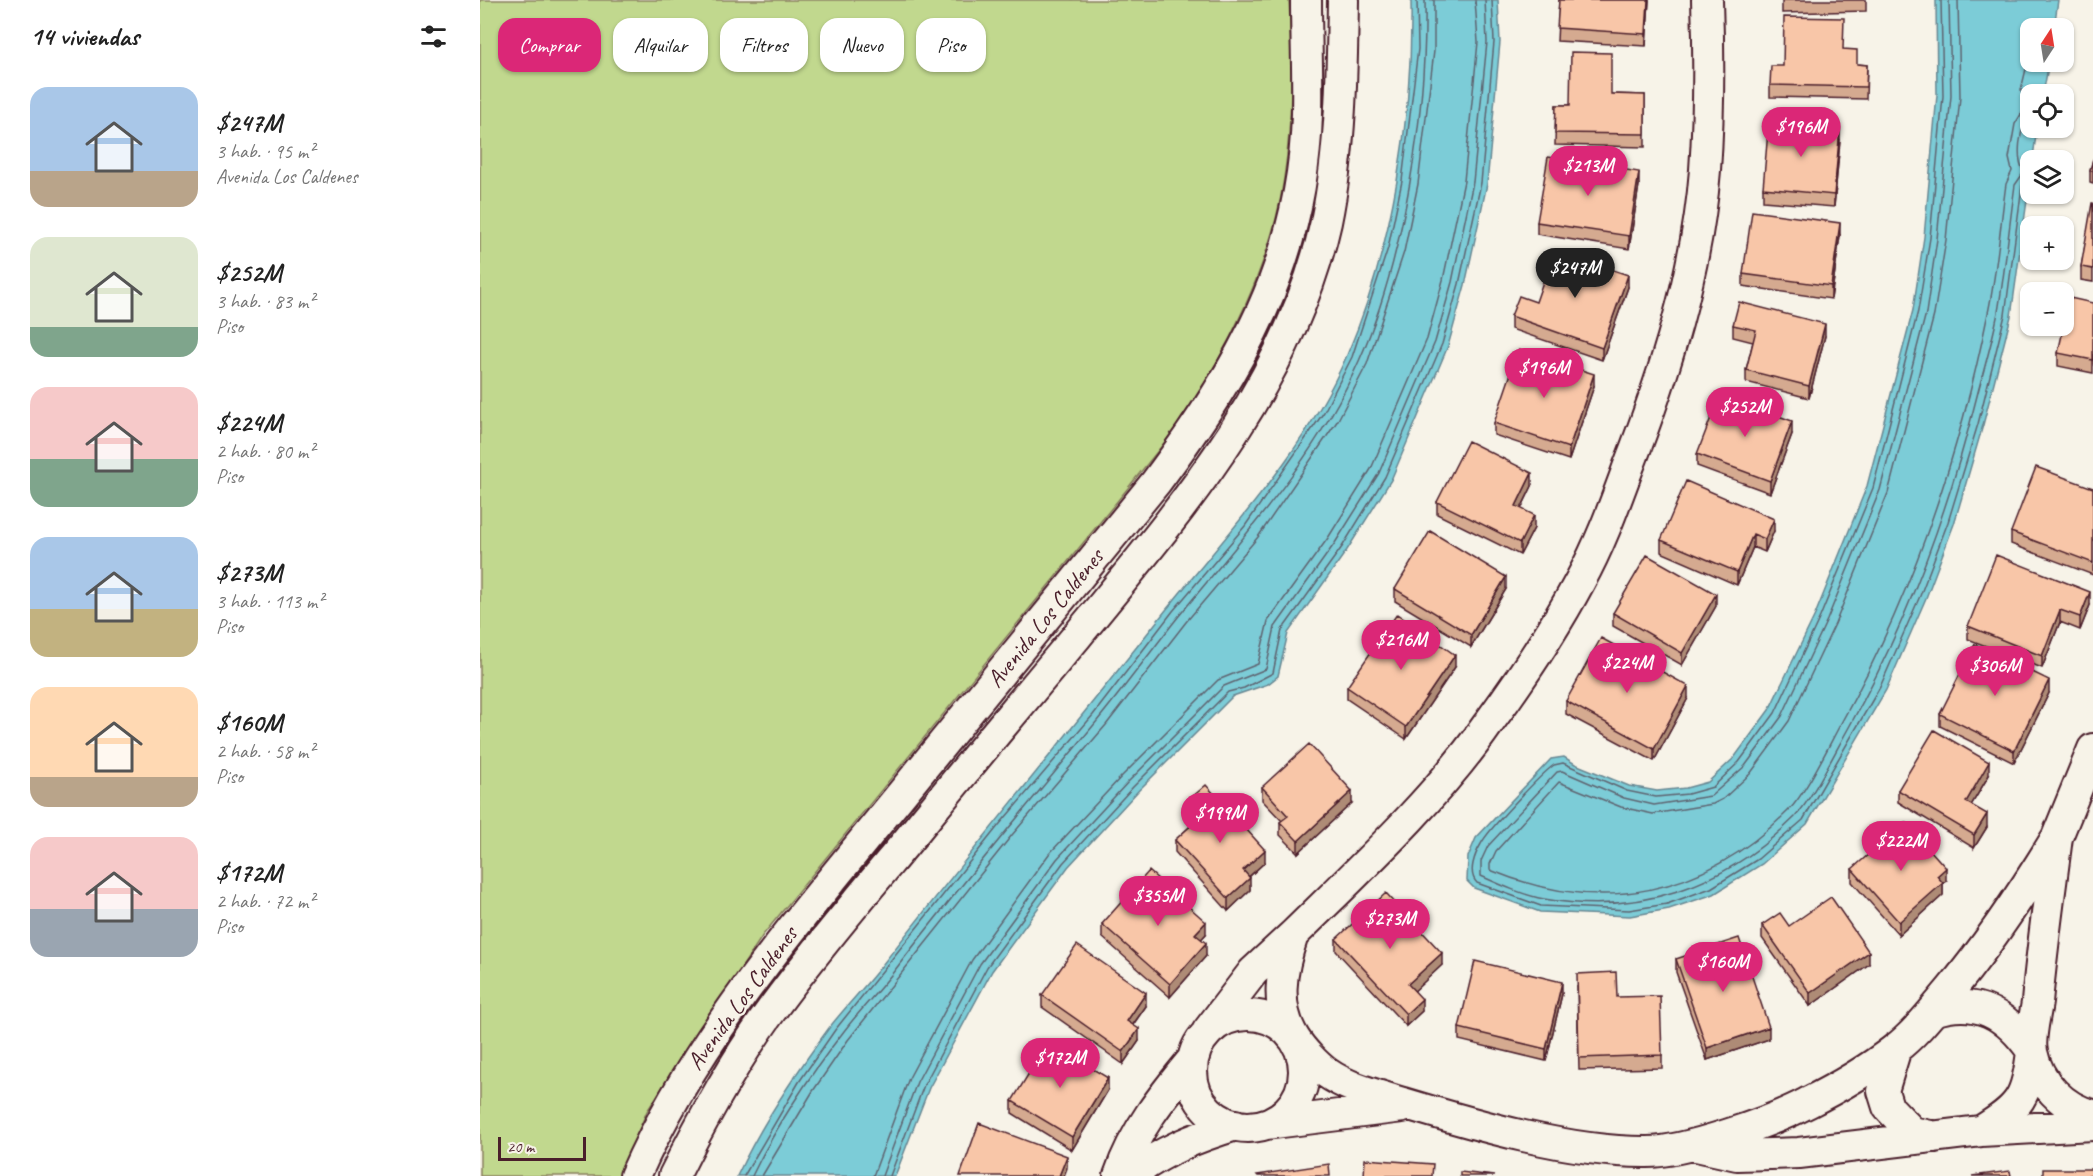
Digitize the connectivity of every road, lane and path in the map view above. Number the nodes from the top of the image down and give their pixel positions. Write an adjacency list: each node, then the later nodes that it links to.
1 (1306, 0): 20 (street, Avenida Los Caldenes)
2 (1343, 0): 21 (street, Avenida Los Caldenes)
3 (1707, 0): 6 (street)
4 (2093, 749): 5 (street)
5 (2057, 837): 7 (street); 11 (street)
6 (1293, 935): 8 (street); 9 (street)
7 (1933, 1011): 10 (street); 11 (street)
8 (1207, 1032): 9 (street); 12 (street)
9 (1296, 1041): 13 (street); 15 (street)
10 (1896, 1048): 18 (street); 19 (street)
11 (2032, 1051): 14 (street); 17 (street)
12 (1193, 1059): 15 (street); 22 (street)
13 (1415, 1106): 15 (street); 19 (street)
14 (2093, 1115)
15 (1251, 1125): 23 (street)
16 (2093, 1125): 17 (street)
17 (1981, 1131): 18 (street)
18 (1936, 1137): 19 (street)
19 (1689, 1144)
20 (635, 1176)
21 (674, 1176)
22 (1119, 1176)
23 (1130, 1176)

